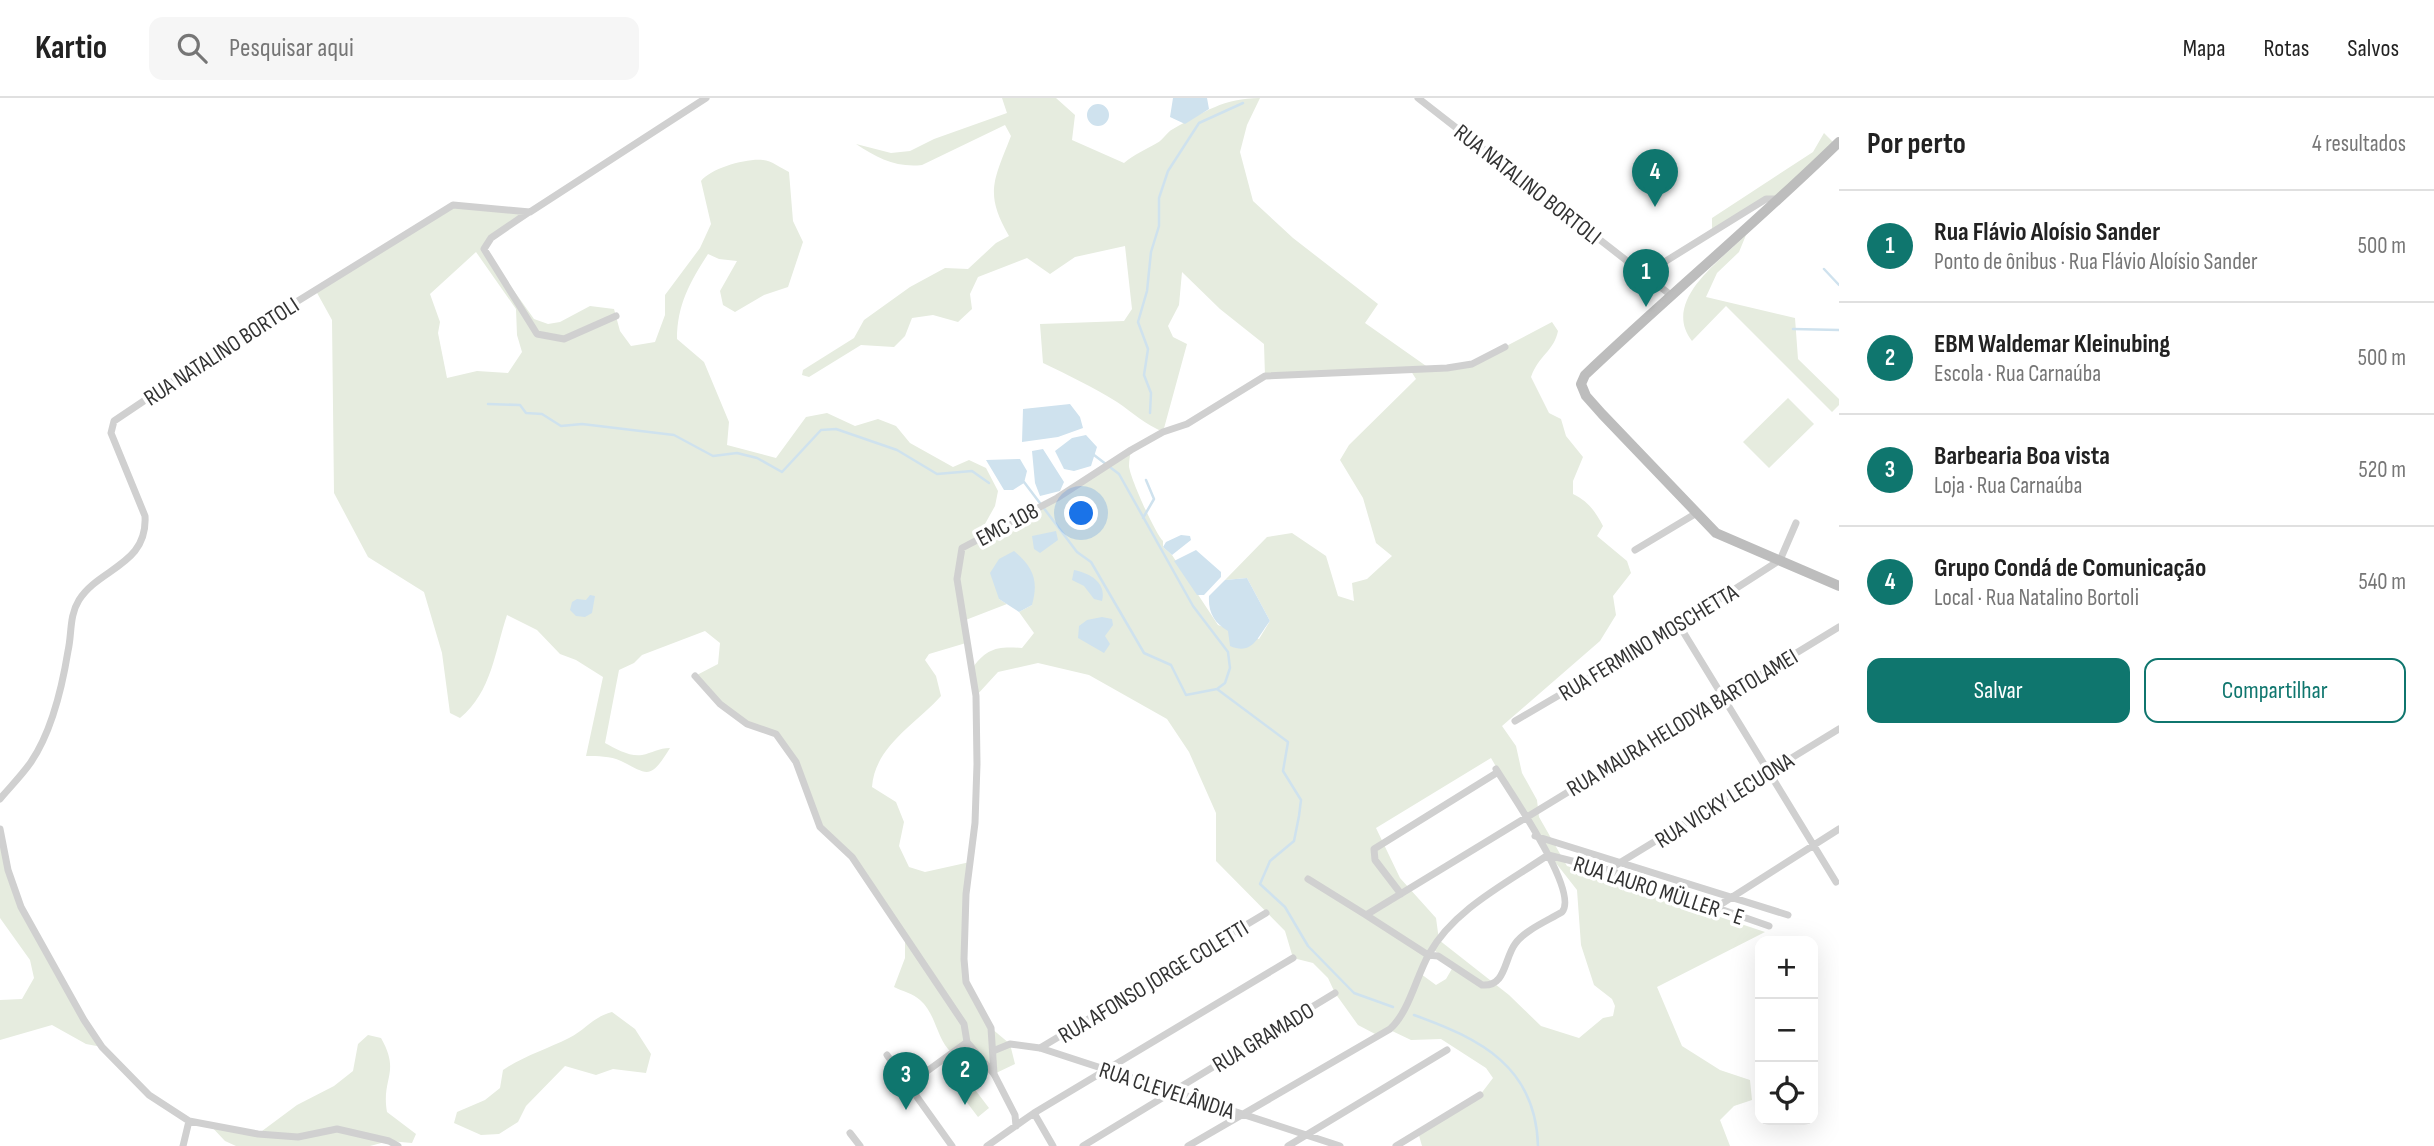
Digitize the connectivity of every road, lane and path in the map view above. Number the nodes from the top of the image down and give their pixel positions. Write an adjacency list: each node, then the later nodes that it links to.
1 (706, 98): 5 (street)
2 (1418, 98): 6 (street, RUA NATALINO BORTOLI)
3 (1839, 142): 4 (street)
4 (1777, 202): 6 (street); 7 (street)
5 (530, 212): 8 (street); 22 (street, RUA NATALINO BORTOLI)
6 (1645, 274): 7 (street, RUA NATALINO BORTOLI)
7 (1671, 296): 10 (street)
8 (617, 316)
9 (1505, 347): 46 (street, EMC 108)
10 (1695, 514): 12 (street); 13 (street)
11 (1796, 523): 13 (street)
12 (1634, 550)
13 (1780, 560): 14 (street); 15 (street, RUA FERMINO MOSCHETTA)
14 (1839, 586)
15 (1679, 625): 18 (street); 19 (street, RUA FERMINO MOSCHETTA)
16 (1839, 627): 18 (street, RUA MAURA HELODYA BARTOLAMEI)
17 (695, 676): 43 (street)
18 (1724, 698): 21 (street); 23 (street, RUA MAURA HELODYA BARTOLAMEI)
19 (1516, 722)
20 (1839, 729): 21 (street, RUA VICKY LECUONA)
21 (1769, 771): 27 (street); 29 (street, RUA VICKY LECUONA)
22 (0, 799)
23 (1524, 817): 26 (street); 33 (street, RUA MAURA HELODYA BARTOLAMEI); 33 (street)
24 (0, 829): 55 (street)
25 (1839, 829): 27 (street)
26 (1535, 836): 28 (street); 29 (street, RUA LAURO MÜLLER - E)
27 (1814, 844): 32 (street); 34 (street)
28 (1548, 855): 30 (street, RUA LAURO MÜLLER - E); 40 (street); 40 (street)
29 (1621, 864): 30 (street, RUA VICKY LECUONA); 34 (street, RUA LAURO MÜLLER - E)
30 (1608, 870): 35 (street, RUA LAURO MÜLLER - E)
31 (1308, 879): 37 (street)
32 (1836, 881)
33 (1401, 894): 37 (street, RUA MAURA HELODYA BARTOLAMEI)
34 (1732, 898): 35 (street); 38 (street, RUA LAURO MÜLLER - E)
35 (1715, 908): 39 (street, RUA LAURO MÜLLER - E)
36 (1266, 913): 44 (street, RUA AFONSO JORGE COLETTI)
37 (1366, 915): 40 (street)
38 (1788, 915)
39 (1769, 926)
40 (1429, 955): 54 (street)
41 (1293, 958): 48 (street)
42 (1335, 993): 51 (street, RUA GRAMADO)
43 (967, 1042): 49 (street); 50 (street)
44 (1040, 1048): 46 (street, RUA CLEVELÂNDIA); 48 (street, RUA CLEVELÂNDIA)
45 (1447, 1050): 58 (street)
46 (993, 1051): 49 (street, EMC 108)
47 (887, 1055): 50 (street)
48 (1107, 1070): 51 (street, RUA CLEVELÂNDIA); 53 (street)
49 (994, 1074): 56 (street)
50 (908, 1085): 62 (street)
51 (1172, 1092): 54 (street, RUA CLEVELÂNDIA); 65 (street, RUA GRAMADO)
52 (1480, 1095): 69 (street)
53 (1034, 1114): 56 (street); 64 (street)
54 (1240, 1114): 58 (street, RUA CLEVELÂNDIA); 66 (street)
55 (189, 1121): 59 (street); 60 (street)
56 (1016, 1126): 63 (street)
57 (850, 1133): 61 (street)
58 (1306, 1135): 67 (street); 68 (street, RUA CLEVELÂNDIA)
59 (183, 1146)
60 (398, 1146)
61 (860, 1146)
62 (952, 1146)
63 (986, 1146)
64 (1053, 1146)
65 (1083, 1146)
66 (1188, 1146)
67 (1288, 1146)
68 (1340, 1146)
69 (1396, 1146)

